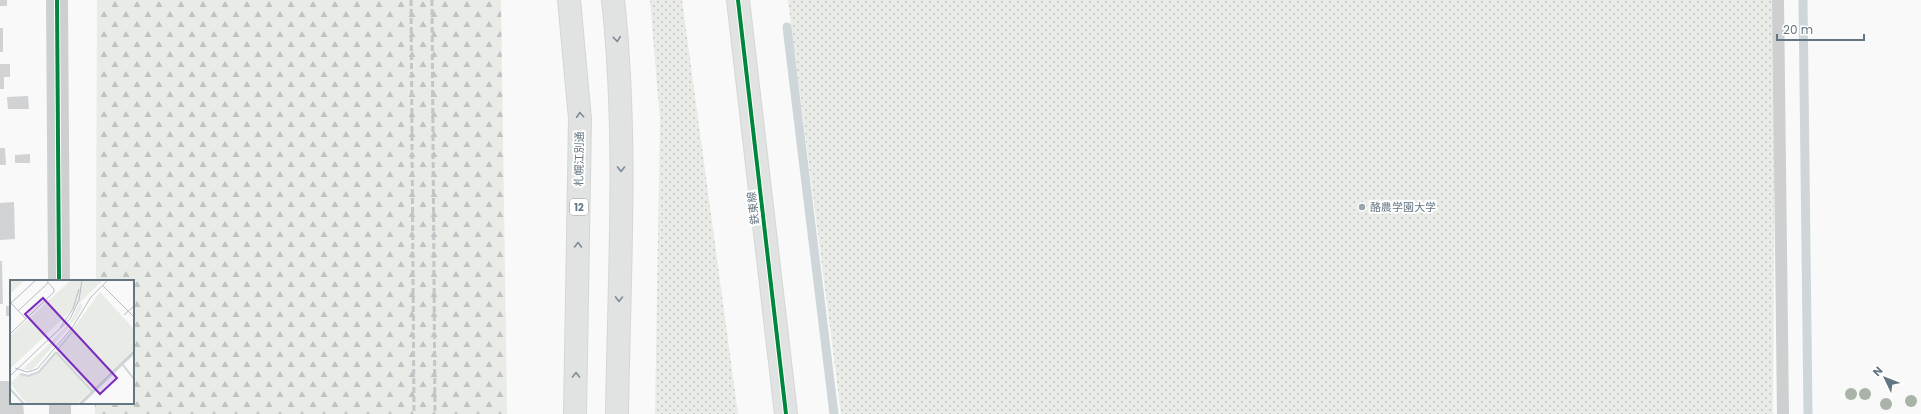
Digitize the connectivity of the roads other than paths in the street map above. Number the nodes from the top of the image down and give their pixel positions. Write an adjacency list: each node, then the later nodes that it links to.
1 (57, 0): 6 (street)
2 (569, 0): 7 (main road, 札幌江別通 / 12, one-way to 2)
3 (613, 0): 8 (main road, one-way to 8)
4 (738, 0): 9 (main road, 鉄東線)
5 (1778, 0): 10 (lane)
6 (59, 280)
7 (575, 414)
8 (617, 414)
9 (786, 414)
10 (1784, 414)

